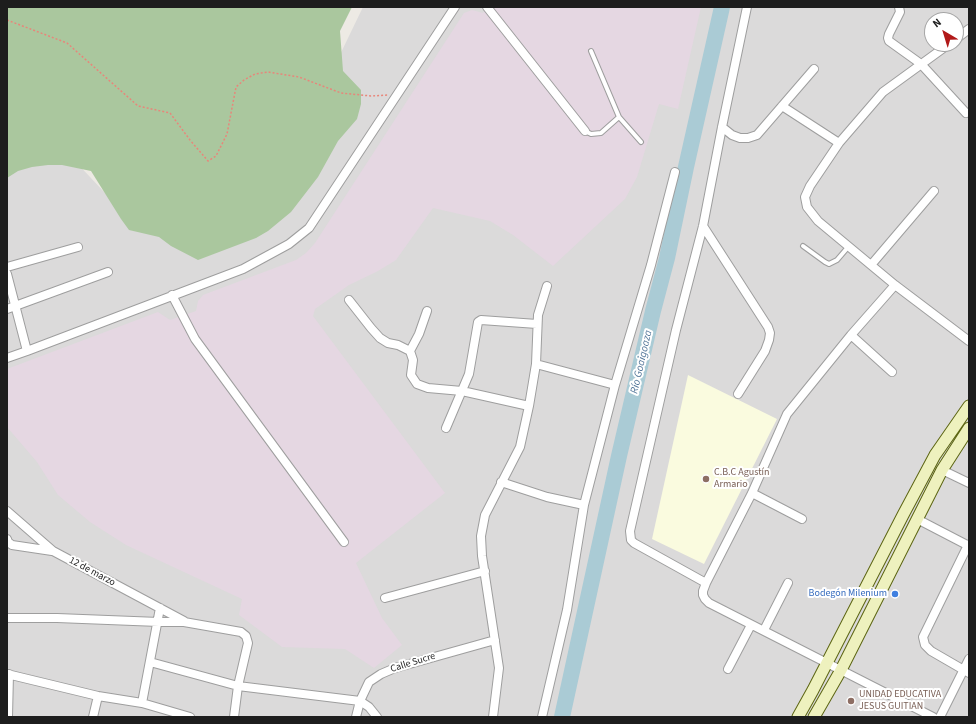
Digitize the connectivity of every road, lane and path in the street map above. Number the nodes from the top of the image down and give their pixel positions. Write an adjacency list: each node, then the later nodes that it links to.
1 (455, 7): 10 (street)
2 (487, 7): 15 (street)
3 (747, 7): 14 (street)
4 (899, 7): 8 (street)
5 (7, 20): 10 (path)
6 (591, 51): 13 (lane)
7 (938, 52): 8 (street)
8 (921, 64): 12 (street); 17 (street)
9 (814, 69): 11 (street)
10 (398, 94): 30 (street)
11 (782, 106): 14 (street); 17 (street)
12 (966, 113)
13 (619, 117): 15 (lane); 16 (lane)
14 (722, 128): 20 (street)
15 (586, 130)
16 (641, 142)
17 (839, 143): 22 (street)
18 (675, 172): 43 (street)
19 (934, 191): 24 (street)
20 (703, 226): 45 (street); 63 (street)
21 (803, 246): 22 (lane)
22 (849, 246): 24 (street)
23 (78, 247): 25 (street)
24 (871, 265): 28 (street)
25 (7, 267)
26 (108, 272): 32 (street)
27 (7, 274): 32 (street)
28 (895, 285): 36 (street); 37 (street)
29 (547, 286): 35 (street)
30 (172, 295): 38 (street); 59 (street)
31 (349, 300): 39 (street)
32 (15, 306): 33 (street); 38 (street)
33 (7, 309)
34 (427, 310): 39 (street)
35 (537, 324): 41 (street); 44 (street)
36 (850, 336): 42 (street); 53 (street)
37 (969, 341)
38 (27, 351): 40 (street)
39 (410, 351): 44 (street)
40 (7, 358)
41 (536, 364): 43 (street); 46 (street)
42 (892, 372)
43 (615, 385): 54 (street)
44 (462, 392): 46 (street); 48 (street)
45 (738, 394)
46 (529, 406): 51 (street)
47 (969, 406): 75 (main road)
48 (446, 428)
49 (969, 428): 50 (main road)
50 (942, 470): 52 (street); 57 (main road)
51 (501, 482): 54 (street); 62 (street)
52 (969, 483)
53 (752, 492): 56 (street); 63 (street)
54 (584, 506): 91 (street)
55 (7, 511): 61 (street, 12 de marzo)
56 (802, 519)
57 (917, 519): 60 (street); 77 (main road)
58 (7, 539): 61 (street)
59 (344, 542)
60 (968, 546): 78 (street)
61 (53, 551): 66 (street, 12 de marzo)
62 (484, 571): 65 (street); 72 (street)
63 (706, 583): 70 (street)
64 (788, 583): 71 (street)
65 (385, 598)
66 (160, 608): 68 (street); 69 (street, 12 de marzo)
67 (7, 618): 68 (street)
68 (159, 622): 69 (street); 74 (street)
69 (184, 622): 80 (street)
70 (752, 625): 71 (street); 76 (street)
71 (764, 630): 75 (street)
72 (495, 640): 82 (street, Calle Sucre); 90 (street)
73 (969, 659): 78 (street)
74 (150, 662): 80 (street); 83 (street)
75 (826, 663): 77 (street); 92 (main road)
76 (728, 669)
77 (841, 670): 93 (main road); 94 (street)
78 (966, 672): 95 (street)
79 (8, 674): 81 (street); 84 (street)
80 (238, 686): 82 (street); 87 (street)
81 (98, 696): 83 (street); 85 (street)
82 (360, 701): 88 (street, Calle Sucre); 89 (street)
83 (142, 703): 86 (street)
84 (8, 717)
85 (93, 717)
86 (190, 717)
87 (234, 717)
88 (356, 717)
89 (377, 717)
90 (493, 717)
91 (542, 717)
92 (798, 717)
93 (814, 717)
94 (933, 717)
95 (940, 717)

